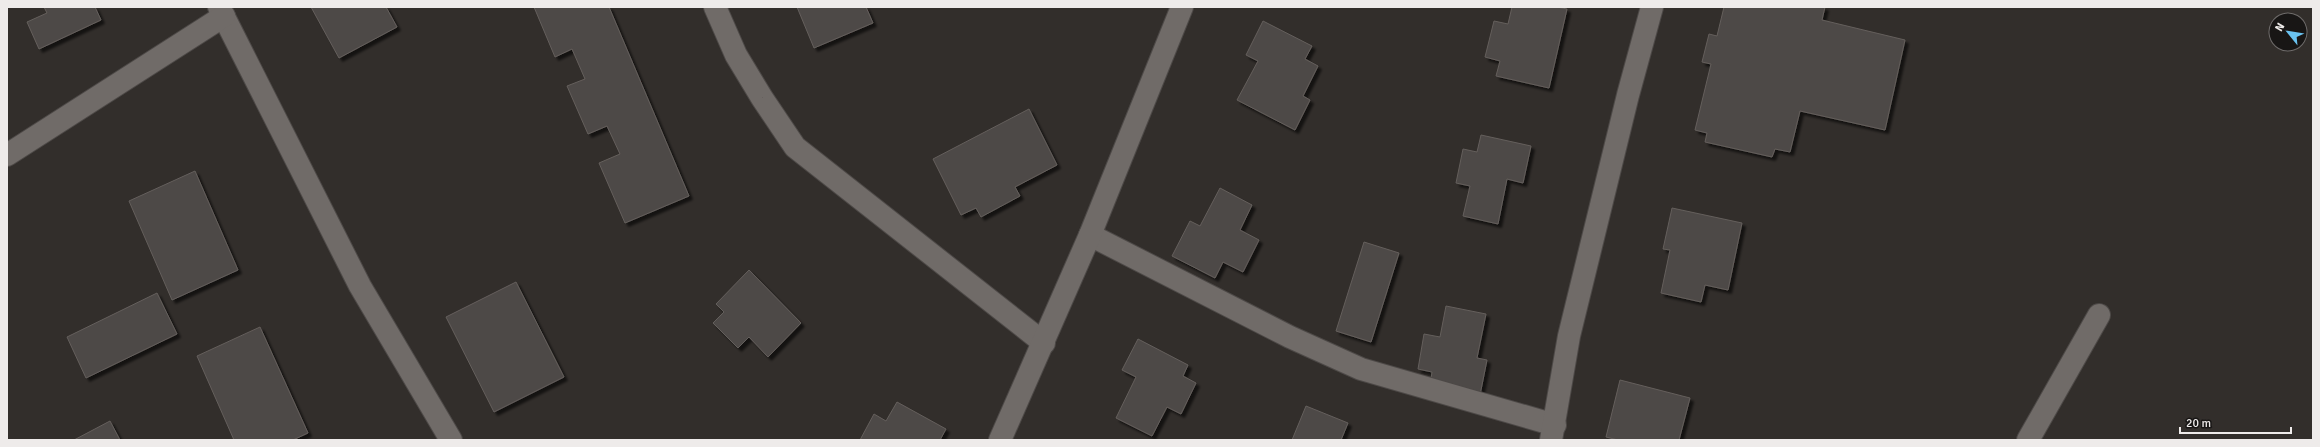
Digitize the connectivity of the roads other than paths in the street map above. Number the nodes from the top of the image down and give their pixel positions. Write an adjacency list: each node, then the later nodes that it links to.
1 (715, 7): 8 (street)
2 (1182, 7): 6 (street)
3 (1652, 7): 9 (street)
4 (221, 12): 5 (street); 10 (street)
5 (7, 155)
6 (1090, 236): 8 (street); 9 (street)
7 (2099, 315): 12 (street)
8 (1044, 342): 11 (street)
9 (1553, 433)
10 (451, 440)
11 (1000, 440)
12 (2028, 440)

